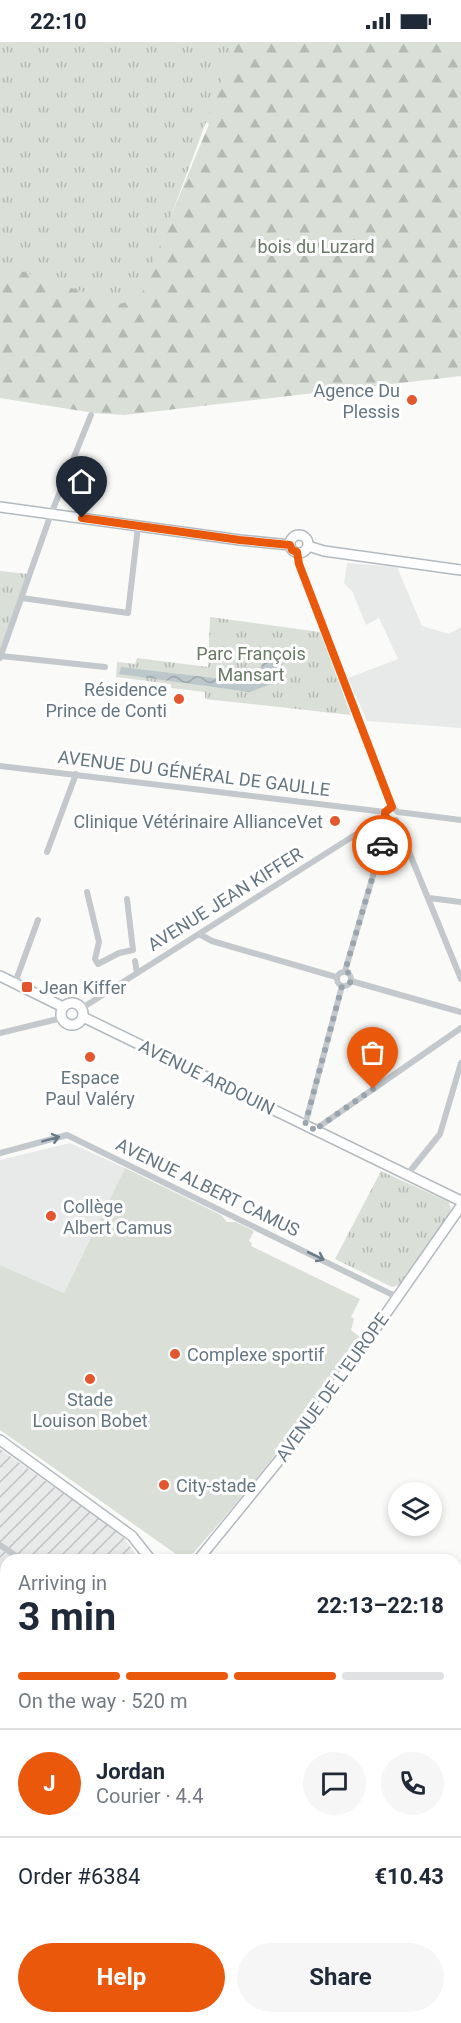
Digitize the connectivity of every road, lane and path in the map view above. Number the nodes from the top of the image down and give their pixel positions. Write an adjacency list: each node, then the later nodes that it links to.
1 (91, 415): 3 (street)
2 (0, 507): 3 (street)
3 (51, 514): 4 (street); 8 (street)
4 (138, 527): 6 (street); 8 (street)
5 (308, 546): 6 (street); 6 (street); 7 (street)
6 (294, 549): 13 (street)
7 (461, 570)
8 (22, 598): 9 (street)
9 (0, 657): 10 (street)
10 (105, 667)
11 (0, 766): 12 (street, AVENUE DU GÉNÉRAL DE GAULLE)
12 (76, 774): 15 (street, AVENUE DU GÉNÉRAL DE GAULLE); 17 (street)
13 (392, 807): 14 (street); 15 (street, AVENUE JEAN KIFFER)
14 (398, 812): 15 (street); 16 (street)
15 (388, 817): 19 (street); 23 (street, AVENUE JEAN KIFFER); 25 (street)
16 (461, 820)
17 (47, 852)
18 (87, 892): 20 (street)
19 (429, 898): 21 (street); 29 (street)
20 (127, 899)
21 (461, 902)
22 (38, 920): 32 (street)
23 (199, 934): 26 (street, AVENUE JEAN KIFFER); 28 (street)
24 (135, 961): 26 (street)
25 (345, 971): 28 (street); 30 (street)
26 (137, 973): 35 (street, AVENUE JEAN KIFFER)
27 (0, 976): 32 (street)
28 (336, 977): 33 (street)
29 (461, 979)
30 (351, 981): 33 (street); 36 (street)
31 (0, 982): 34 (street)
32 (15, 983): 34 (street)
33 (342, 986): 40 (street)
34 (62, 1012): 35 (street); 35 (street); 38 (street)
35 (82, 1012): 40 (street, AVENUE ARDOUIN)
36 (461, 1012)
37 (461, 1028): 41 (street)
38 (0, 1033)
39 (461, 1063): 43 (street)
40 (305, 1125): 41 (street, AVENUE ARDOUIN)
41 (318, 1131): 43 (street, AVENUE ARDOUIN)
42 (0, 1153): 46 (street, AVENUE ALBERT CAMUS, one-way to 46)
43 (407, 1175): 44 (street, AVENUE ARDOUIN)
44 (461, 1201)
45 (461, 1206): 46 (street, AVENUE DE L'EUROPE)
46 (397, 1297): 51 (street, AVENUE DE L'EUROPE)
47 (0, 1440): 50 (street)
48 (0, 1545): 49 (street)
49 (13, 1554)
50 (146, 1554)
51 (203, 1554)

